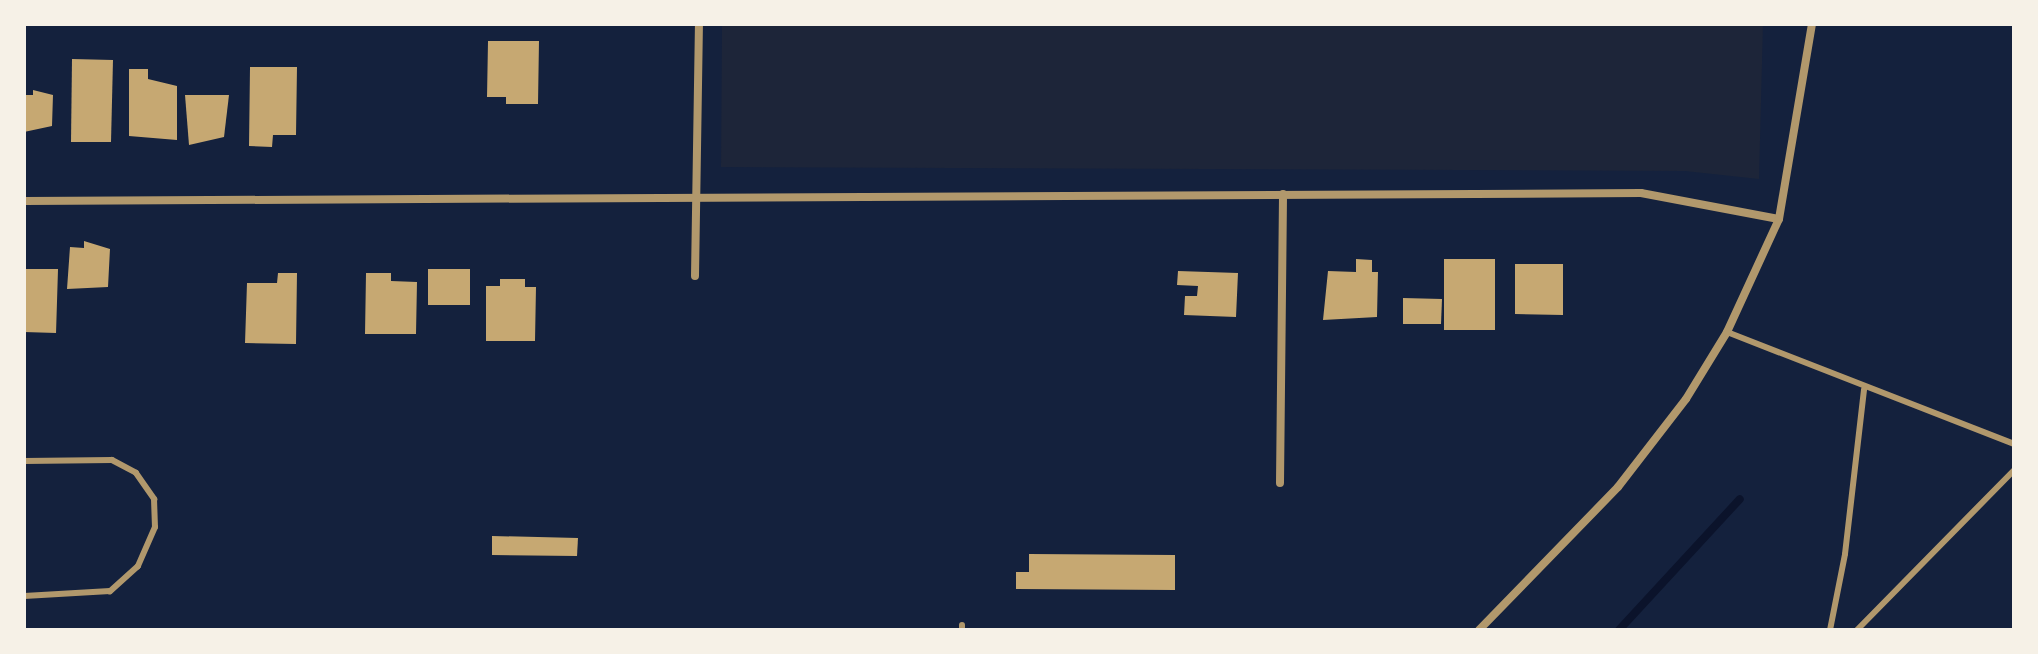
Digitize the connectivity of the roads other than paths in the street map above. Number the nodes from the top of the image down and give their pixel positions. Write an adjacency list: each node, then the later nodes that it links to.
1 (699, 24): 4 (street)
2 (1812, 24): 6 (street)
3 (1283, 194): 4 (street); 6 (street); 13 (street)
4 (699, 198): 5 (street); 7 (street)
5 (24, 201)
6 (1779, 219): 8 (street)
7 (695, 276)
8 (1727, 332): 9 (lane); 15 (street)
9 (1864, 389): 10 (lane); 16 (lane)
10 (2014, 444)
11 (24, 461): 14 (lane)
12 (2014, 470): 17 (lane)
13 (1280, 483)
14 (24, 596)
15 (1479, 630)
16 (1830, 630)
17 (1857, 630)

